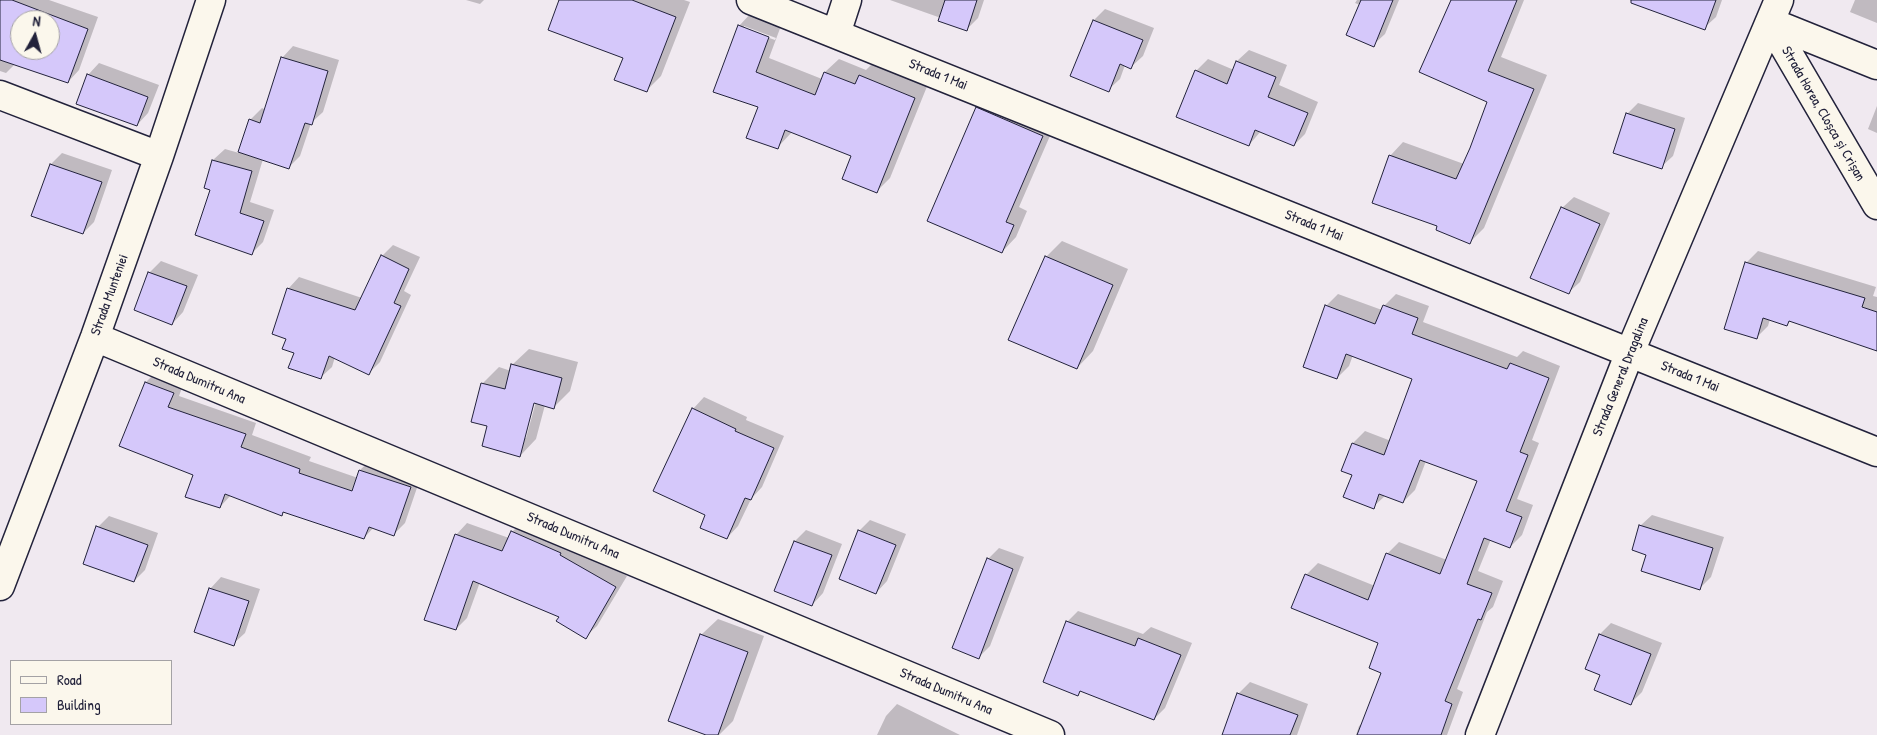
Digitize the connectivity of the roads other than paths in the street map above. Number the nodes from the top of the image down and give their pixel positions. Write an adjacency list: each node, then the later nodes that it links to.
1 (211, 0): 8 (street, Strada Munteniei)
2 (751, 0): 5 (street, Strada 1 Mai)
3 (846, 0): 5 (street)
4 (1774, 11): 6 (street); 9 (street, Strada Horea, Cloșca și Crișan); 11 (street, Strada General Dragalina)
5 (836, 34): 11 (street, Strada 1 Mai)
6 (1877, 64)
7 (0, 95): 8 (street)
8 (159, 156): 10 (street, Strada Munteniei)
9 (1877, 205)
10 (95, 337): 13 (street, Strada Munteniei); 14 (street, Strada Dumitru Ana)
11 (1630, 352): 12 (street, Strada 1 Mai); 15 (street, Strada General Dragalina)
12 (1877, 452)
13 (0, 586)
14 (1050, 735)
15 (1480, 735)

